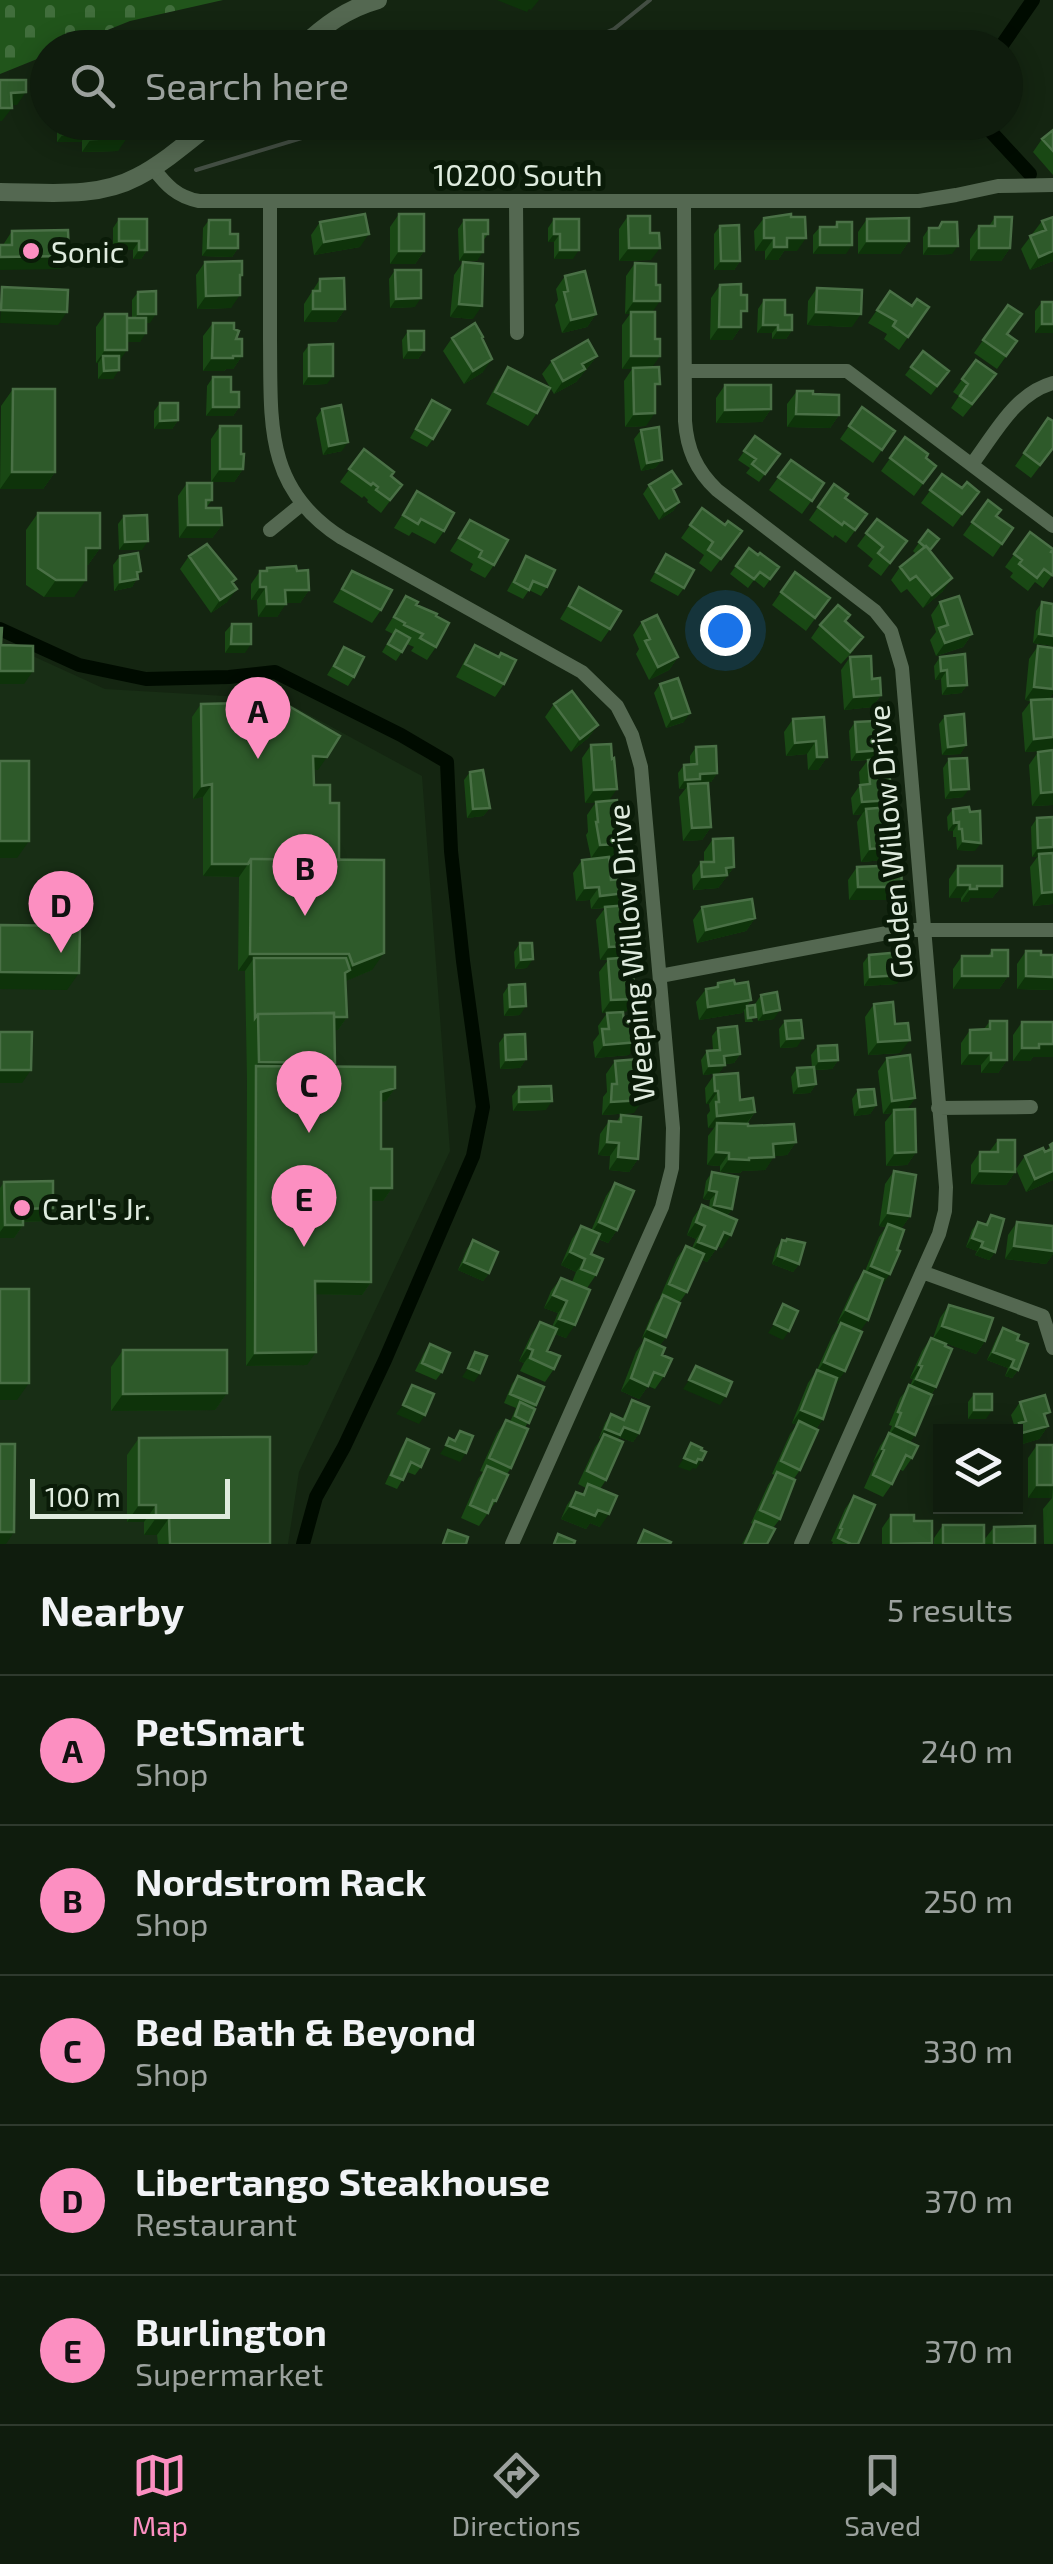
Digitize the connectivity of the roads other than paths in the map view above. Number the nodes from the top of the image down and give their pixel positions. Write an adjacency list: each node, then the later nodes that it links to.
1 (378, 0): 2 (street)
2 (322, 30)
3 (190, 140): 4 (street)
4 (153, 168): 6 (street); 9 (street, 10200 South)
5 (1053, 185): 8 (street, 10200 South)
6 (0, 192)
7 (516, 201): 8 (street, 10200 South); 9 (street, 10200 South); 10 (street)
8 (684, 201): 11 (street, Golden Willow Drive)
9 (270, 202): 14 (street, Weeping Willow Drive)
10 (517, 334)
11 (685, 370): 13 (street); 17 (street, Golden Willow Drive)
12 (1053, 384): 13 (street)
13 (972, 464): 15 (street)
14 (302, 504): 16 (street); 19 (street, Weeping Willow Drive)
15 (1053, 526)
16 (270, 530)
17 (924, 930): 18 (street); 19 (street); 21 (street, Golden Willow Drive)
18 (1053, 930)
19 (660, 976): 24 (street, Weeping Willow Drive)
20 (1031, 1107): 21 (street)
21 (938, 1108): 22 (street, Golden Willow Drive)
22 (922, 1272): 23 (street); 25 (street, Golden Willow Drive)
23 (1053, 1348)
24 (512, 1544)
25 (801, 1544)

